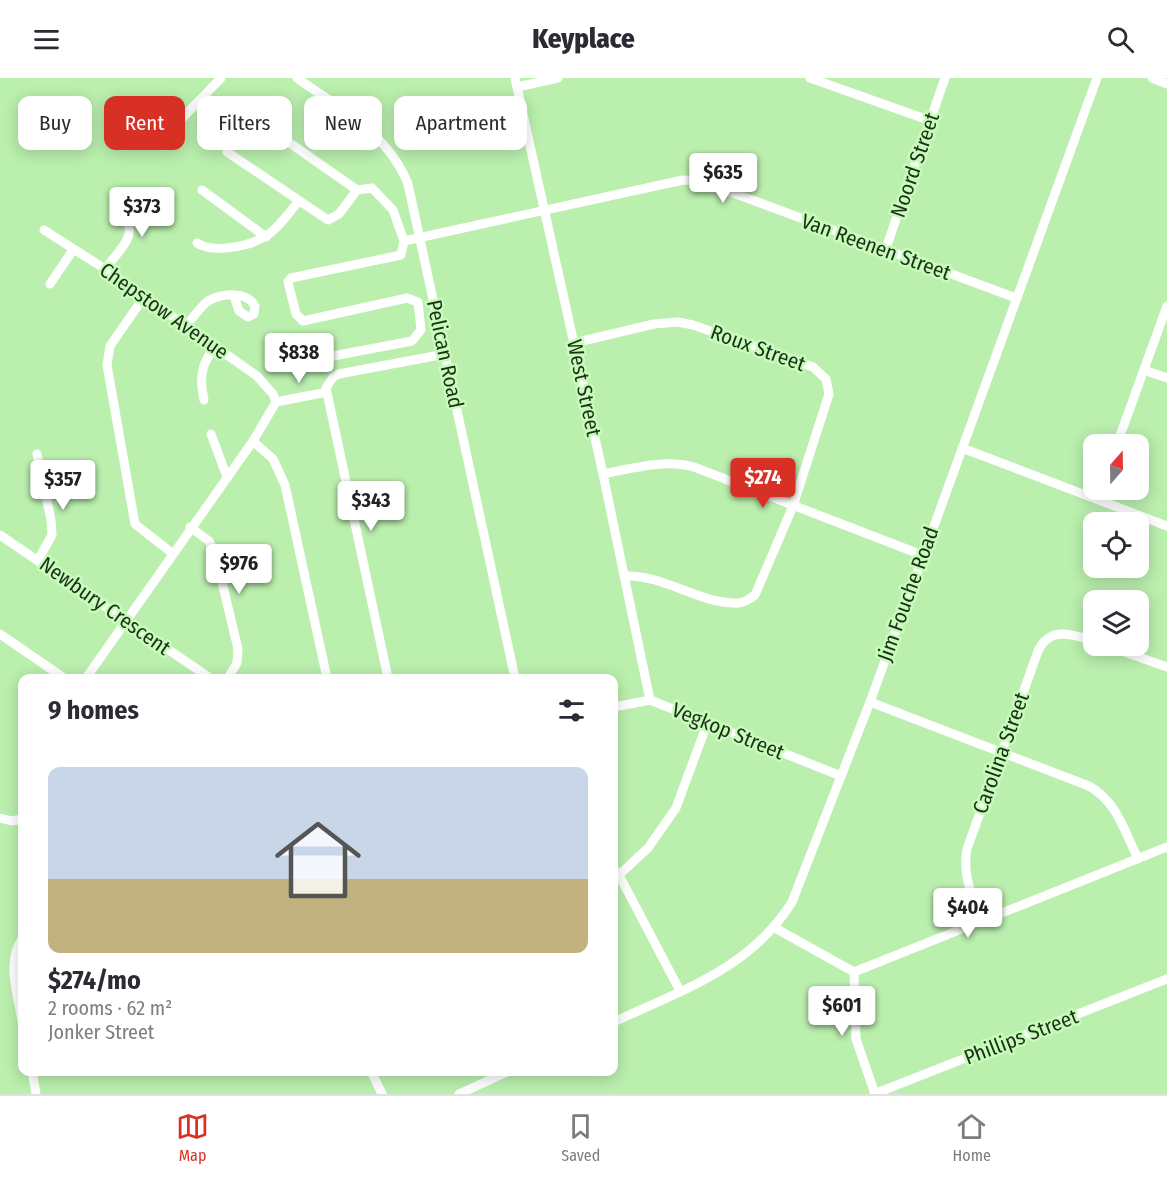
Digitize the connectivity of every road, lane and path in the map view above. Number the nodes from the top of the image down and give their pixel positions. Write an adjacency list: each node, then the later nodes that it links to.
1 (221, 78): 10 (street)
2 (297, 78): 21 (street, Pelican Road)
3 (558, 78): 8 (street)
4 (810, 78): 11 (street)
5 (945, 78): 11 (street, Noord Street)
6 (1097, 78): 30 (street, Jim Fouche Road)
7 (1152, 78): 9 (street)
8 (516, 83): 18 (street, West Street)
9 (1167, 84)
10 (185, 115)
11 (931, 121): 25 (street, Noord Street)
12 (292, 145): 15 (street)
13 (227, 152): 16 (street)
14 (202, 190): 20 (street)
15 (357, 190): 16 (street); 22 (street)
16 (299, 201): 20 (street)
17 (116, 208): 26 (street)
18 (543, 211): 21 (street, Van Reenen Street); 25 (street, Van Reenen Street); 33 (street, West Street)
19 (44, 230): 24 (street, Chepstow Avenue)
20 (266, 237): 23 (street)
21 (420, 239): 22 (street, Van Reenen Street); 35 (street, Pelican Road)
22 (404, 241): 36 (street)
23 (197, 243)
24 (74, 250): 26 (street, Chepstow Avenue); 27 (street)
25 (885, 251): 30 (street, Van Reenen Street)
26 (105, 269): 29 (street, Chepstow Avenue)
27 (50, 284)
28 (234, 296): 32 (street)
29 (144, 297): 32 (street, Chepstow Avenue); 55 (street)
30 (1016, 298): 45 (street, Jim Fouche Road)
31 (1167, 306): 37 (street)
32 (186, 326): 34 (street, Chepstow Avenue)
33 (574, 343): 47 (street, West Street); 51 (street, Roux Street)
34 (215, 346): 40 (street); 41 (street, Chepstow Avenue)
35 (445, 354): 39 (street); 70 (street, Pelican Road)
36 (312, 360)
37 (1144, 370): 38 (street); 43 (street)
38 (1167, 378)
39 (327, 392): 41 (street); 69 (street)
40 (204, 399)
41 (276, 402): 44 (street)
42 (211, 434): 48 (street)
43 (1121, 434)
44 (253, 441): 48 (street); 68 (street)
45 (962, 448): 49 (street); 56 (street, Jim Fouche Road)
46 (37, 454): 57 (street)
47 (603, 474): 51 (street); 58 (street, West Street)
48 (227, 477): 53 (street)
49 (1083, 489)
50 (1112, 500): 52 (street)
51 (793, 506): 56 (street); 58 (street, Roux Street)
52 (1167, 525)
53 (190, 527): 55 (street); 67 (street)
54 (0, 535): 57 (street, Newbury Crescent)
55 (172, 553): 59 (street)
56 (922, 555): 72 (street, Jim Fouche Road)
57 (38, 560): 59 (street, Newbury Crescent)
58 (625, 576): 71 (street, West Street)
59 (125, 622): 65 (street); 66 (street, Newbury Crescent)
60 (0, 634): 64 (street)
61 (1083, 638): 75 (street, Carolina Street)
62 (1136, 656): 63 (street)
63 (1167, 667)
64 (58, 674)
65 (89, 674)
66 (204, 674)
67 (230, 674)
68 (326, 674)
69 (387, 674)
70 (514, 674)
71 (650, 700): 73 (street, Vegkop Street); 74 (street, Vegkop Street)
72 (870, 702): 75 (street); 76 (street, Jim Fouche Road)
73 (618, 705)
74 (707, 724): 76 (street, Vegkop Street); 81 (street)
75 (1002, 750): 80 (street); 83 (street, Carolina Street)
76 (842, 776): 84 (street, Jim Fouche Road)
77 (0, 818): 78 (street)
78 (18, 819)
79 (1167, 847): 80 (street)
80 (1138, 859): 83 (street)
81 (618, 871)
82 (618, 877): 88 (street)
83 (981, 919): 86 (street)
84 (775, 928): 86 (street); 88 (street, Jim Fouche Road)
85 (18, 948): 89 (street)
86 (854, 972): 97 (street)
87 (1167, 979): 97 (street, Phillips Street)
88 (680, 991): 90 (street, Jim Fouche Road)
89 (18, 994)
90 (618, 1020)
91 (33, 1076): 94 (street)
92 (373, 1076): 95 (street)
93 (498, 1076): 96 (street)
94 (36, 1094)
95 (382, 1094)
96 (459, 1094)
97 (874, 1094)

